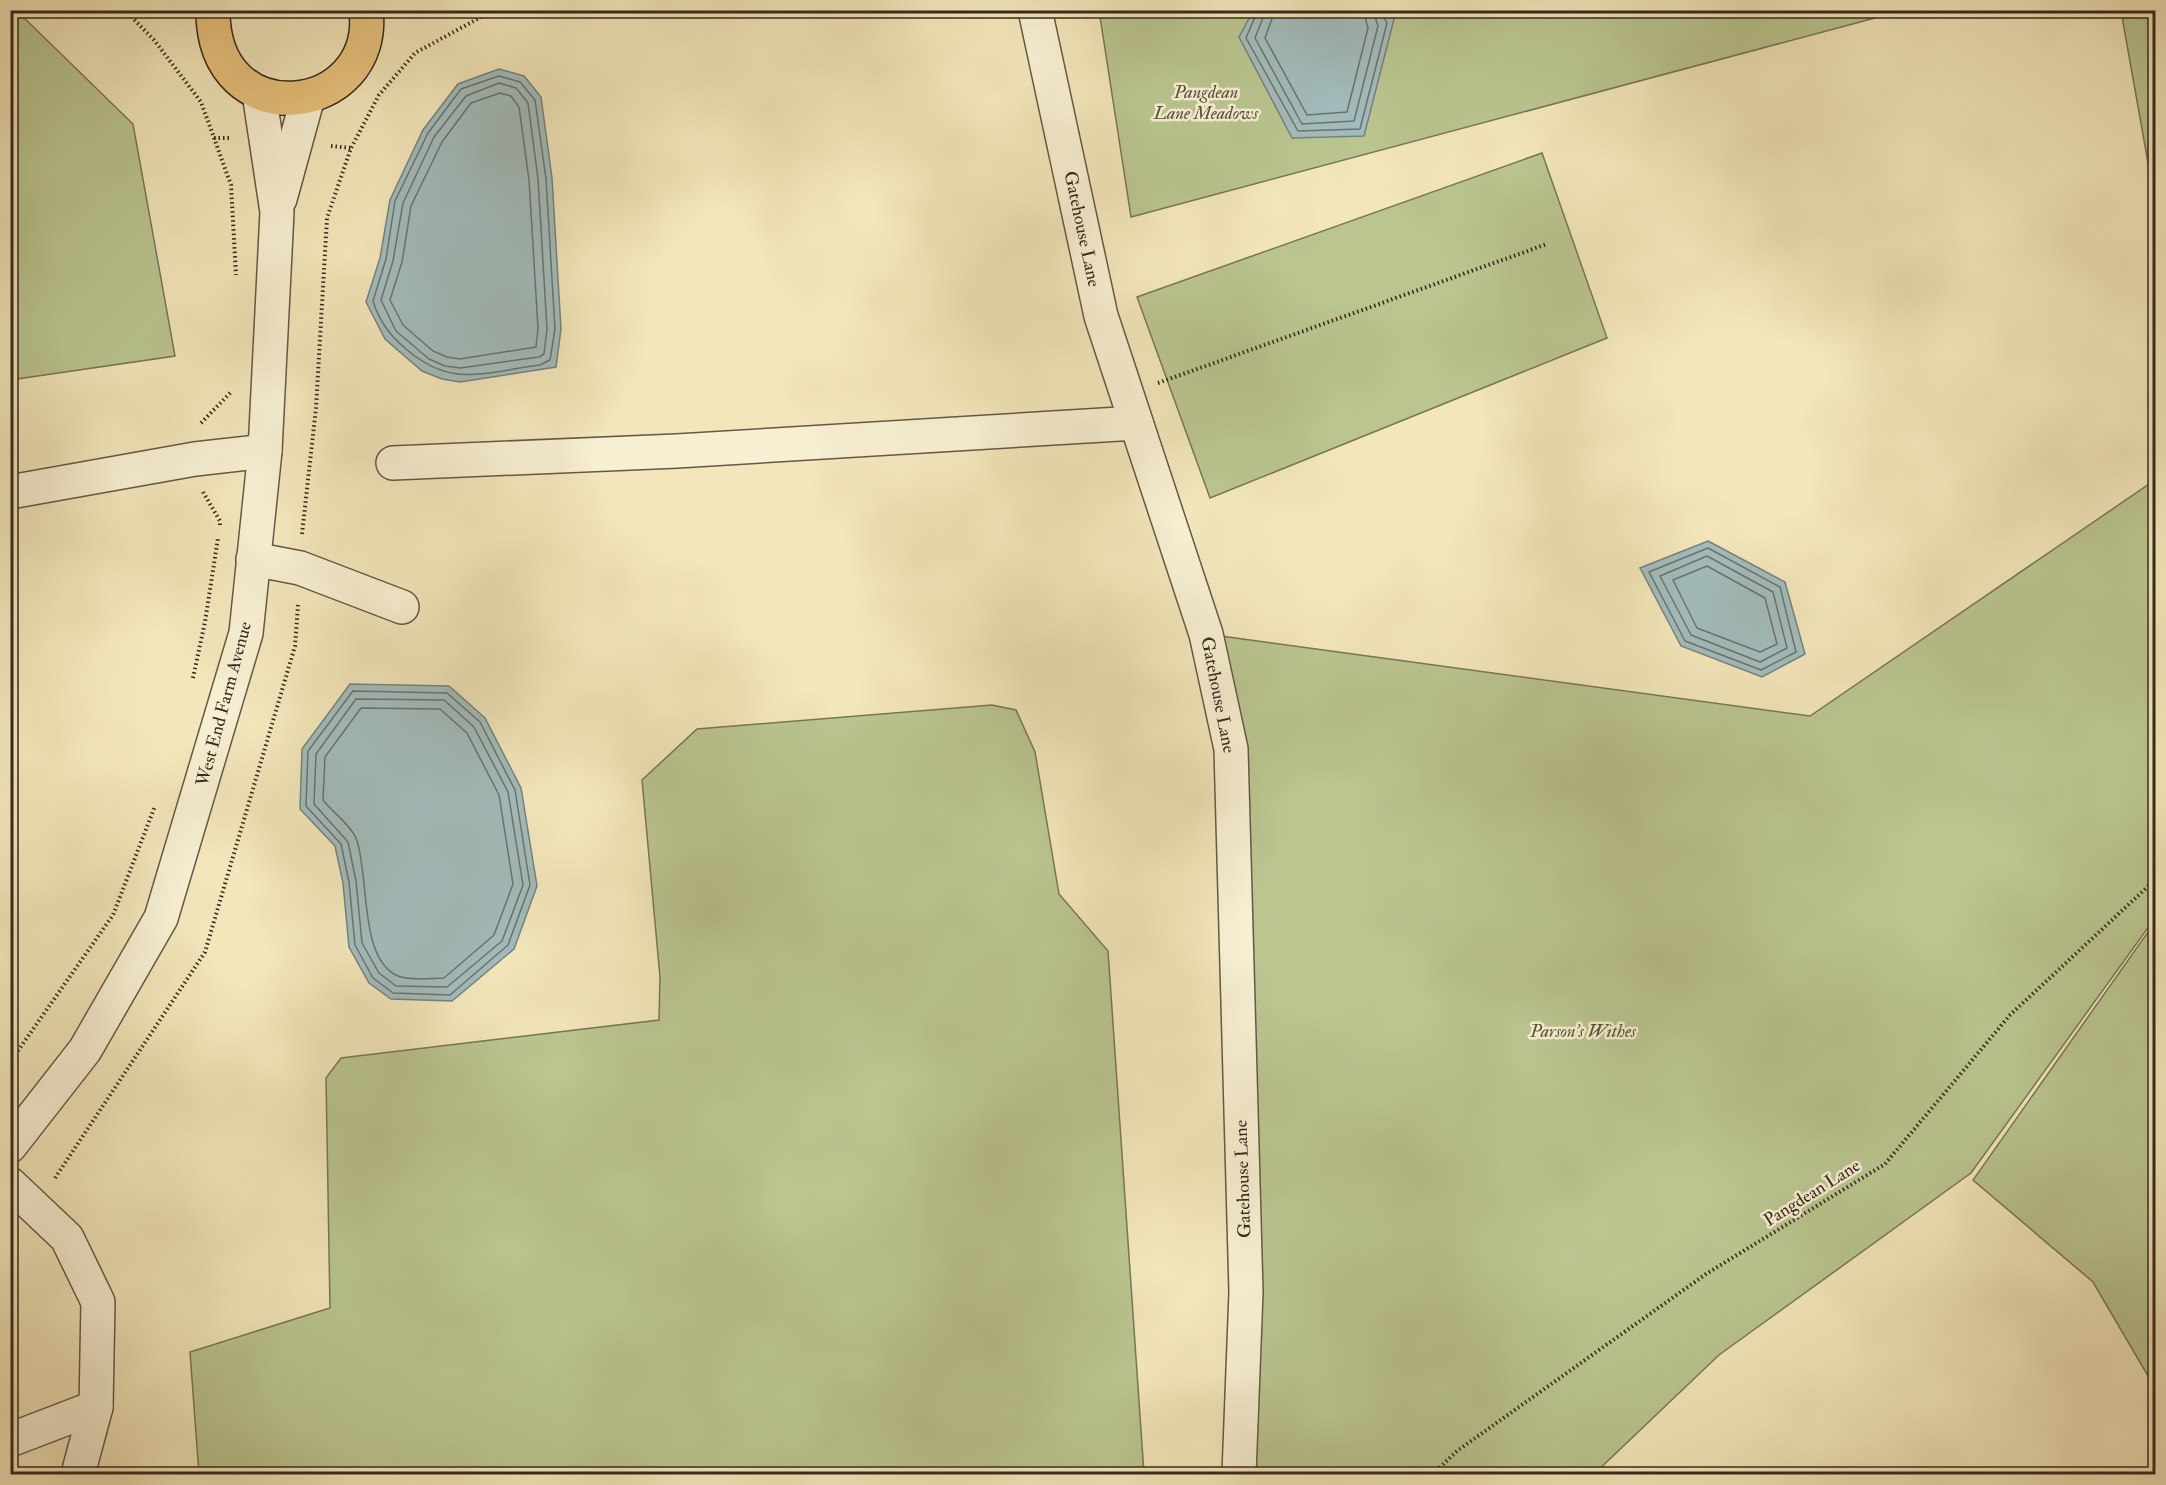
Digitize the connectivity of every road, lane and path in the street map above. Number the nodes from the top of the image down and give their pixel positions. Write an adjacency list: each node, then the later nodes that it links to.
1 (125, 10): 10 (path)
2 (187, 10): 5 (main road)
3 (1035, 10): 12 (street, Gatehouse Lane)
4 (373, 15): 7 (main road)
5 (213, 22): 6 (main road)
6 (259, 93): 7 (main road); 8 (street, West End Farm Avenue)
7 (308, 97): 8 (street, West End Farm Avenue)
8 (277, 212): 13 (street, West End Farm Avenue)
9 (1547, 244): 12 (path)
10 (236, 280)
11 (233, 384): 14 (path)
12 (1132, 411): 15 (street); 28 (street, Gatehouse Lane)
13 (265, 451): 14 (street); 17 (street, West End Farm Avenue)
14 (195, 459): 16 (street); 19 (path)
15 (393, 463)
16 (10, 492)
17 (254, 559): 18 (street); 23 (street, West End Farm Avenue)
18 (402, 607)
19 (191, 687)
20 (159, 795): 22 (path)
21 (2156, 879): 29 (path, Pangdean Lane)
22 (10, 1062)
23 (10, 1146)
24 (10, 1184): 25 (street)
25 (96, 1407): 26 (street); 27 (street)
26 (10, 1440)
27 (78, 1474)
28 (1239, 1474)
29 (1433, 1474)

